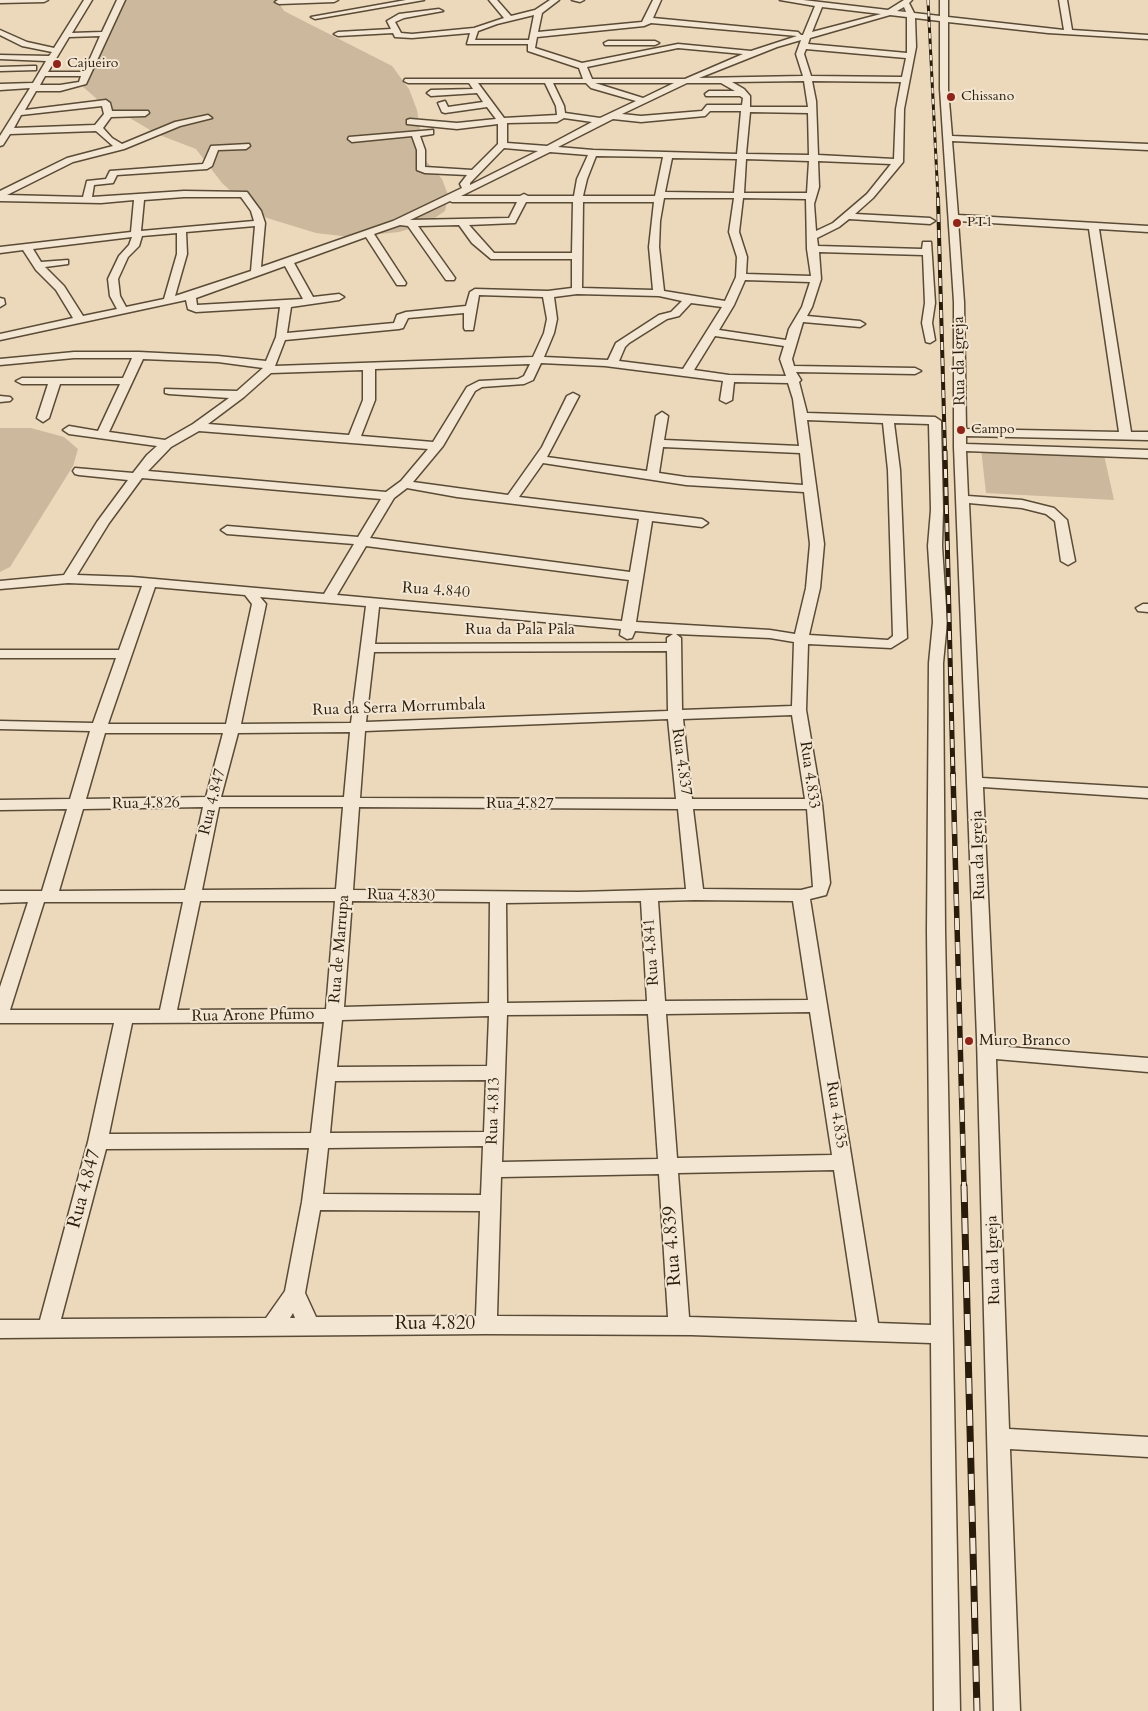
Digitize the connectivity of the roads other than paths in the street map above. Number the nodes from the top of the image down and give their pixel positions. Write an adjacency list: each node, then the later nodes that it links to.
1 (44, 0): 16 (street)
2 (88, 0): 38 (street)
3 (121, 0): 36 (street)
4 (309, 0): 5 (street); 17 (street)
5 (329, 0): 6 (street); 23 (street)
6 (334, 0)
7 (420, 0): 23 (street)
8 (493, 0): 26 (street)
9 (555, 0): 22 (street)
10 (576, 0): 11 (street)
11 (580, 0)
12 (657, 0): 27 (street)
13 (784, 0): 20 (street)
14 (944, 0): 28 (street, Rua da Igreja)
15 (1063, 0): 35 (street)
16 (0, 1)
17 (279, 2)
18 (907, 2): 21 (street); 24 (street)
19 (834, 3): 20 (street); 21 (street)
20 (819, 4): 39 (street)
21 (893, 11): 24 (street); 39 (street)
22 (538, 12): 26 (street); 41 (street)
23 (342, 14): 25 (street)
24 (911, 14): 28 (street); 49 (street)
25 (315, 18)
26 (509, 18): 30 (street)
27 (649, 20): 31 (street); 39 (street)
28 (945, 21): 35 (street); 94 (street, Rua da Igreja)
29 (587, 22): 31 (street)
30 (475, 30): 34 (street); 41 (street)
31 (593, 30): 41 (street); 44 (street)
32 (396, 31): 34 (street); 34 (street); 37 (street)
33 (0, 32): 42 (street)
34 (463, 32)
35 (1068, 32): 40 (street)
36 (104, 34): 38 (street); 57 (street)
37 (338, 34)
38 (67, 35): 48 (street)
39 (808, 35): 46 (street); 47 (street)
40 (1148, 37)
41 (533, 38): 52 (street)
42 (19, 41): 43 (street); 48 (street)
43 (0, 42)
44 (608, 43): 45 (street); 51 (street)
45 (678, 46): 47 (street); 51 (street)
46 (803, 46): 49 (street); 58 (street)
47 (751, 52): 53 (street)
48 (55, 55): 50 (street); 55 (street)
49 (910, 56): 61 (street)
50 (0, 57)
51 (617, 58): 52 (street)
52 (582, 66): 64 (street)
53 (718, 66): 60 (street); 65 (street)
54 (0, 69): 55 (street)
55 (44, 71): 57 (street); 67 (street)
56 (841, 71): 58 (street)
57 (86, 74): 67 (street)
58 (807, 74): 60 (street); 61 (street); 76 (street)
59 (471, 80): 62 (street); 63 (street); 68 (street)
60 (722, 80): 65 (street); 70 (street)
61 (905, 80): 105 (street)
62 (408, 81)
63 (548, 81): 64 (street); 81 (street)
64 (590, 81): 65 (street); 72 (street)
65 (688, 81): 72 (street)
66 (0, 86): 67 (street)
67 (38, 87): 77 (street); 80 (street)
68 (478, 91): 69 (street); 74 (street)
69 (431, 93)
70 (743, 93): 71 (street); 75 (street)
71 (709, 94)
72 (646, 101): 82 (street)
73 (442, 103): 74 (street)
74 (488, 104): 85 (street)
75 (745, 109): 76 (street); 82 (street); 103 (street)
76 (812, 110): 104 (street)
77 (30, 112): 79 (street); 80 (street); 91 (street)
78 (145, 113): 79 (street)
79 (108, 114): 89 (street)
80 (17, 115): 84 (street); 90 (street)
81 (561, 115): 85 (street); 86 (street)
82 (611, 116): 86 (street)
83 (208, 118): 98 (street)
84 (0, 119)
85 (502, 121): 88 (street); 96 (street)
86 (600, 121): 100 (street)
87 (410, 122): 88 (street)
88 (457, 126): 92 (street)
89 (98, 128): 91 (street); 98 (street)
90 (7, 131): 91 (street); 95 (street)
91 (19, 131)
92 (414, 133): 93 (street); 107 (street)
93 (352, 138)
94 (947, 138): 99 (street); 119 (street, Rua da Igreja)
95 (0, 142)
96 (502, 145): 100 (street); 107 (street)
97 (246, 146): 106 (street)
98 (121, 147): 106 (street)
99 (1148, 147)
100 (548, 149): 101 (street); 108 (street)
101 (593, 153): 102 (street); 117 (street)
102 (668, 155): 103 (street); 113 (street)
103 (742, 157): 104 (street); 109 (street)
104 (814, 158): 105 (street); 111 (street)
105 (898, 162): 118 (street)
106 (103, 163): 110 (street); 115 (street)
107 (474, 172): 108 (street)
108 (467, 189): 116 (street)
109 (739, 195): 111 (street); 113 (street); 139 (street)
110 (0, 196): 115 (street)
111 (812, 196): 130 (street)
112 (524, 197): 116 (street); 117 (street); 121 (street)
113 (660, 197): 117 (street); 145 (street)
114 (140, 198): 115 (street); 122 (street); 129 (street)
115 (87, 199)
116 (448, 199): 123 (street)
117 (578, 199): 134 (street)
118 (847, 216): 120 (street); 130 (street)
119 (953, 218): 125 (street); 188 (street, Rua da Igreja)
120 (930, 221)
121 (462, 222): 124 (street); 134 (street)
122 (260, 223): 127 (street); 138 (street)
123 (396, 223): 124 (street); 128 (street)
124 (411, 223): 140 (street)
125 (1094, 226): 126 (street); 190 (street)
126 (1148, 228)
127 (181, 230): 129 (street); 150 (street)
128 (368, 232): 135 (street); 142 (street)
129 (137, 233): 131 (street); 154 (street)
130 (812, 237): 132 (street)
131 (27, 248): 133 (street); 137 (street)
132 (812, 249): 141 (street); 162 (street)
133 (0, 250)
134 (578, 256): 143 (street)
135 (288, 261): 138 (street); 148 (street)
136 (64, 262): 137 (street)
137 (38, 265): 156 (street)
138 (256, 272): 146 (street)
139 (741, 277): 141 (street); 152 (street)
140 (450, 278)
141 (816, 279): 155 (street)
142 (401, 283)
143 (577, 291): 144 (street); 145 (street)
144 (548, 294): 153 (street); 165 (street)
145 (659, 294): 149 (street)
146 (191, 296): 150 (street); 151 (street)
147 (339, 297): 148 (street)
148 (309, 300): 151 (street)
149 (689, 300): 152 (street); 167 (street)
150 (168, 302): 154 (street)
151 (286, 304): 161 (street)
152 (729, 305): 159 (street)
153 (470, 309): 158 (street); 161 (street)
154 (124, 312): 156 (street)
155 (801, 319): 157 (street); 163 (street)
156 (80, 320): 160 (street)
157 (860, 324)
158 (469, 328)
159 (713, 332): 163 (street); 171 (street)
160 (0, 337)
161 (281, 338): 168 (street)
162 (930, 340)
163 (789, 344): 170 (street)
164 (139, 355): 166 (street); 168 (street); 177 (street)
165 (538, 360): 167 (street); 169 (street); 195 (street)
166 (0, 362)
167 (612, 364): 171 (street)
168 (268, 368): 169 (street); 179 (street)
169 (369, 368): 192 (street)
170 (789, 369): 172 (street); 175 (street)
171 (687, 372): 173 (street)
172 (915, 372)
173 (730, 378): 175 (street); 181 (street)
174 (22, 380): 176 (street)
175 (795, 380): 183 (street, Rua 4.833)
176 (55, 381): 177 (street); 184 (street)
177 (126, 381): 189 (street)
178 (169, 391): 179 (street)
179 (240, 395): 186 (street)
180 (573, 396): 199 (street)
181 (726, 400)
182 (662, 416): 193 (street)
183 (800, 416): 185 (street); 197 (street, Rua 4.833)
184 (43, 418)
185 (888, 419): 224 (street); 279 (street, Rua da Igreja)
186 (197, 427): 192 (street); 194 (street)
187 (69, 430): 189 (street)
188 (962, 432): 190 (street); 196 (street, Rua da Igreja)
189 (102, 434): 194 (street)
190 (1125, 435): 191 (street)
191 (1148, 436)
192 (354, 438): 195 (street)
193 (657, 443): 197 (street); 202 (street)
194 (167, 444): 201 (street)
195 (437, 446): 203 (street)
196 (960, 447): 198 (street); 207 (street, Rua da Igreja)
197 (805, 450): 204 (street, Rua 4.833)
198 (1148, 454)
199 (539, 459): 202 (street); 206 (street)
200 (79, 472): 201 (street)
201 (138, 476): 205 (street); 214 (street)
202 (652, 476): 204 (street)
203 (405, 484): 205 (street); 206 (street)
204 (810, 489): 224 (street, Rua 4.833)
205 (389, 496): 211 (street)
206 (512, 498): 208 (street)
207 (963, 499): 212 (street); 236 (street, Rua da Igreja)
208 (646, 516): 209 (street); 213 (street)
209 (702, 523)
210 (227, 530): 211 (street)
211 (360, 541): 213 (street); 219 (street)
212 (1068, 561)
213 (636, 577): 222 (street)
214 (68, 579): 215 (street, Rua 4.840); 216 (street)
215 (150, 583): 217 (street, Rua 4.840); 229 (street)
216 (0, 585)
217 (249, 591): 218 (street, Rua 4.840); 221 (street)
218 (284, 594): 219 (street, Rua 4.840); 221 (street)
219 (328, 599): 220 (street, Rua 4.840)
220 (373, 603): 222 (street, Rua 4.840); 227 (street, Rua de Marrupa)
221 (259, 604): 235 (street, Rua 4.847)
222 (627, 625): 223 (street, Rua 4.840); 225 (street)
223 (674, 630): 224 (street, Rua 4.840); 226 (street, Rua 4.837)
224 (801, 639): 230 (street, Rua 4.833)
225 (626, 647): 226 (street, Rua da Pala Pala); 227 (street, Rua da Pala Pala)
226 (674, 647): 231 (street, Rua 4.837)
227 (366, 648): 234 (street, Rua de Marrupa)
228 (0, 654): 229 (street)
229 (126, 654): 233 (street)
230 (799, 710): 231 (street, Rua da Serra Morrumbala); 241 (street, Rua 4.833)
231 (675, 716): 234 (street, Rua da Serra Morrumbala); 240 (street, Rua 4.837)
232 (0, 725): 233 (street, Rua da Serra Morrumbala)
233 (99, 727): 235 (street, Rua da Serra Morrumbala); 243 (street)
234 (358, 727): 235 (street, Rua da Serra Morrumbala); 239 (street, Rua de Marrupa)
235 (232, 729): 238 (street, Rua 4.847)
236 (976, 782): 237 (street); 259 (street, Rua da Igreja)
237 (1148, 793)
238 (212, 802): 239 (street, Rua 4.826); 243 (street, Rua 4.826); 248 (street, Rua 4.847)
239 (353, 804): 240 (street, Rua 4.827); 245 (street, Rua de Marrupa)
240 (687, 804): 241 (street, Rua 4.827); 244 (street, Rua 4.837)
241 (814, 804): 250 (street, Rua 4.833)
242 (0, 805): 243 (street, Rua 4.826)
243 (77, 805): 247 (street)
244 (695, 894): 249 (street, Rua 4.830); 250 (street, Rua 4.830)
245 (344, 895): 248 (street, Rua 4.830); 251 (street, Rua 4.830); 255 (street, Rua de Marrupa)
246 (0, 896): 247 (street, Rua 4.830)
247 (43, 896): 248 (street, Rua 4.830); 256 (street)
248 (192, 896): 257 (street, Rua 4.847)
249 (649, 896): 251 (street, Rua 4.830); 254 (street, Rua 4.841)
250 (801, 896): 252 (street, Rua 4.835)
251 (498, 898): 253 (street, Rua 4.813)
252 (819, 1006): 254 (street, Rua Arone Pfumo); 266 (street, Rua 4.835)
253 (498, 1008): 254 (street, Rua Arone Pfumo); 255 (street, Rua Arone Pfumo); 261 (street, Rua 4.813)
254 (656, 1008): 267 (street, Rua 4.841)
255 (334, 1014): 257 (street, Rua Arone Pfumo); 262 (street, Rua de Marrupa)
256 (0, 1015): 258 (street, Rua Arone Pfumo)
257 (168, 1017): 258 (street, Rua Arone Pfumo)
258 (124, 1018): 264 (street, Rua 4.847)
259 (987, 1052): 260 (street); 280 (street, Rua da Igreja)
260 (1148, 1065)
261 (495, 1073): 262 (street); 263 (street, Rua 4.813)
262 (328, 1074): 265 (street, Rua de Marrupa)
263 (493, 1139): 265 (street); 268 (street, Rua 4.813)
264 (98, 1142): 265 (street); 277 (street, Rua 4.847)
265 (320, 1142): 269 (street, Rua de Marrupa)
266 (843, 1162): 267 (street); 278 (street, Rua 4.835)
267 (668, 1165): 268 (street); 275 (street, Rua 4.839)
268 (492, 1170): 270 (street, Rua 4.813)
269 (312, 1202): 270 (street); 271 (street, Rua de Marrupa)
270 (491, 1203): 273 (street, Rua 4.813)
271 (294, 1294): 272 (street); 274 (street)
272 (309, 1325): 273 (street, Rua 4.820); 274 (street, Rua 4.820)
273 (486, 1325): 275 (street, Rua 4.820)
274 (272, 1326): 277 (street, Rua 4.820)
275 (679, 1326): 278 (street, Rua 4.820)
276 (0, 1329): 277 (street, Rua 4.820)
277 (48, 1330)
278 (870, 1333): 279 (street, Rua 4.820)
279 (943, 1334): 282 (street, Rua da Igreja)
280 (1000, 1438): 281 (street); 283 (street, Rua da Igreja)
281 (1148, 1447)
282 (947, 1711)
283 (1007, 1711)

